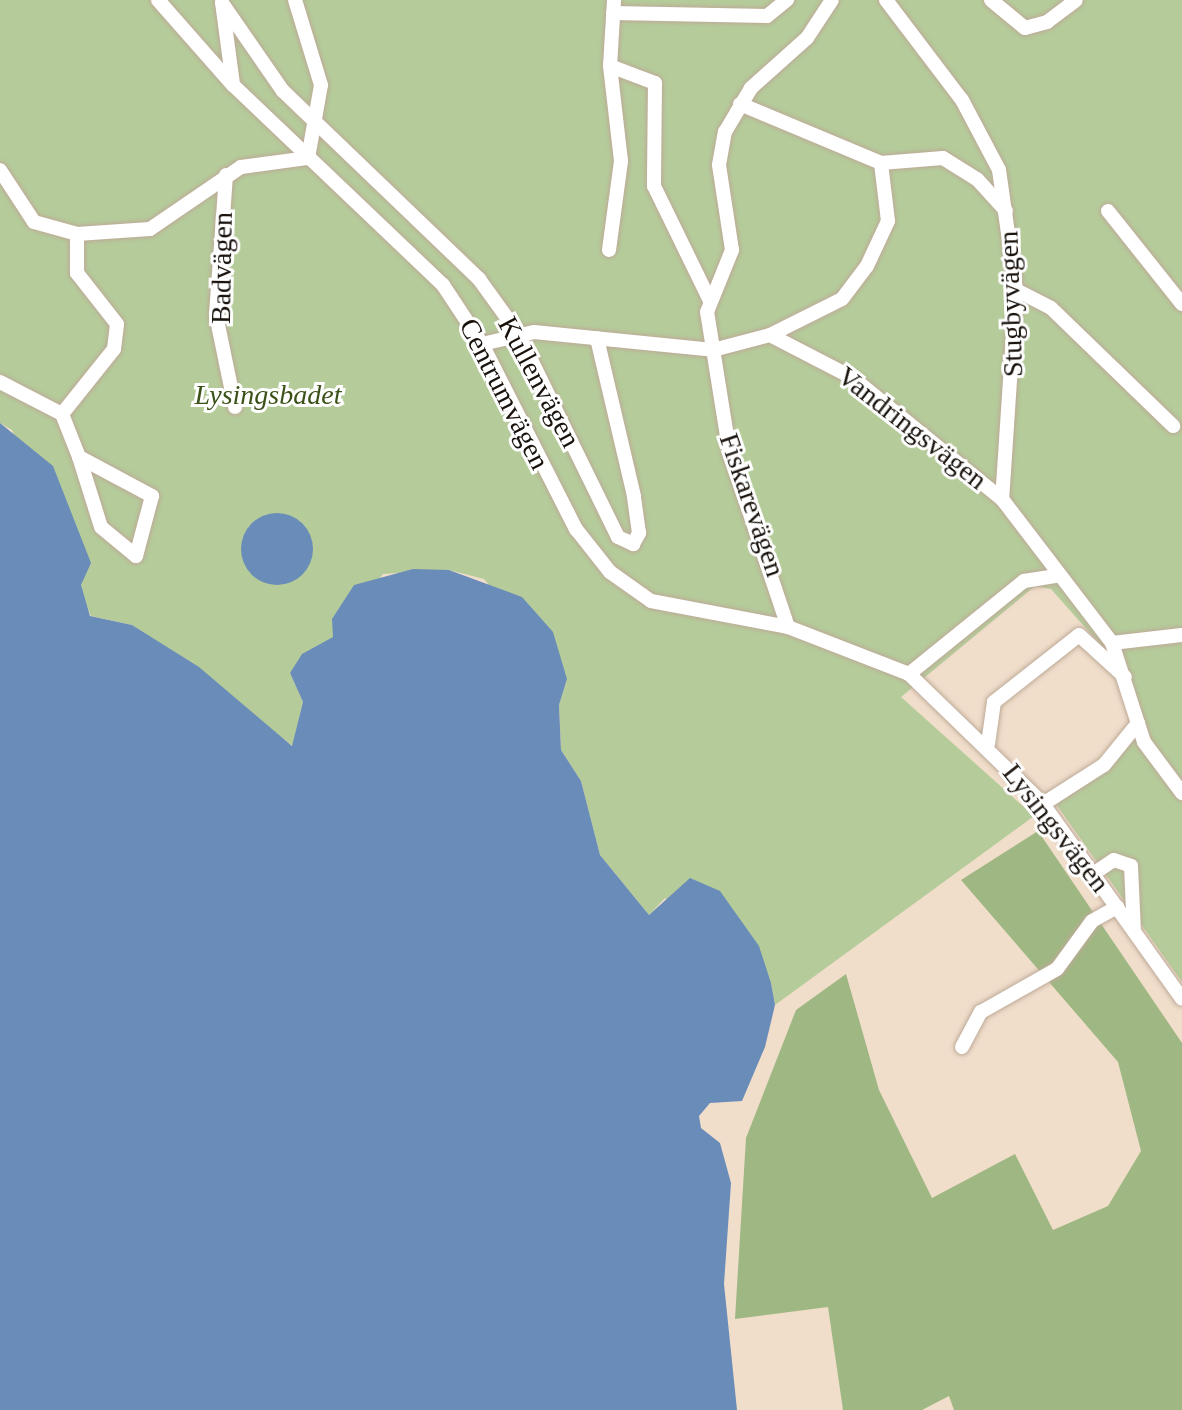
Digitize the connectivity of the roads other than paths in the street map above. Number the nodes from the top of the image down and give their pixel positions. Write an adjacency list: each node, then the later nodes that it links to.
1 (158, 0): 11 (street, Centrumvägen)
2 (295, 0): 13 (street)
3 (787, 0): 9 (street)
4 (832, 0): 12 (street, Fiskarevägen)
5 (886, 0): 19 (street, Stugbyvägen)
6 (991, 0): 7 (street)
7 (1076, 0)
8 (222, 1): 11 (street); 13 (street, Kullenvägen)
9 (613, 6): 10 (street)
10 (610, 66): 21 (street); 23 (street)
11 (233, 85): 14 (street, Centrumvägen)
12 (740, 104): 15 (street); 23 (street, Fiskarevägen)
13 (317, 122): 14 (street); 25 (street, Kullenvägen)
14 (308, 158): 17 (street); 28 (street, Centrumvägen)
15 (881, 163): 19 (street); 26 (street)
16 (0, 170): 20 (street)
17 (226, 175): 20 (street); 31 (street, Badvägen)
18 (1108, 211): 24 (street)
19 (1007, 213): 22 (street, Stugbyvägen)
20 (77, 234): 32 (street)
21 (609, 250)
22 (1016, 290): 33 (street); 35 (street, Stugbyvägen)
23 (710, 301): 29 (street, Fiskarevägen)
24 (1182, 304)
25 (518, 333): 27 (street); 27 (street, Kullenvägen); 28 (street)
26 (770, 335): 29 (street); 35 (street, Vandringsvägen)
27 (597, 338): 29 (street)
28 (482, 344): 37 (street, Centrumvägen)
29 (713, 350): 37 (street, Fiskarevägen)
30 (0, 382): 32 (street)
31 (235, 407)
32 (62, 414): 34 (street)
33 (1173, 426)
34 (79, 457): 34 (street)
35 (1002, 499): 36 (street, Vandringsvägen)
36 (1060, 575): 39 (street, Vandringsvägen); 40 (street)
37 (788, 627): 40 (street, Centrumvägen)
38 (1182, 635): 39 (street)
39 (1112, 643): 41 (street, Vandringsvägen)
40 (909, 674): 43 (street, Lysingsvägen)
41 (1125, 677): 42 (street, Vandringsvägen); 43 (street)
42 (1138, 723): 44 (street, Vandringsvägen); 45 (street)
43 (988, 744): 45 (street, Lysingsvägen)
44 (1182, 793)
45 (1043, 804): 46 (street, Lysingsvägen)
46 (1093, 874): 47 (street, Lysingsvägen); 48 (street)
47 (1117, 907): 48 (street, Lysingsvägen); 50 (street)
48 (1134, 931): 49 (street, Lysingsvägen)
49 (1182, 999)
50 (962, 1047)

